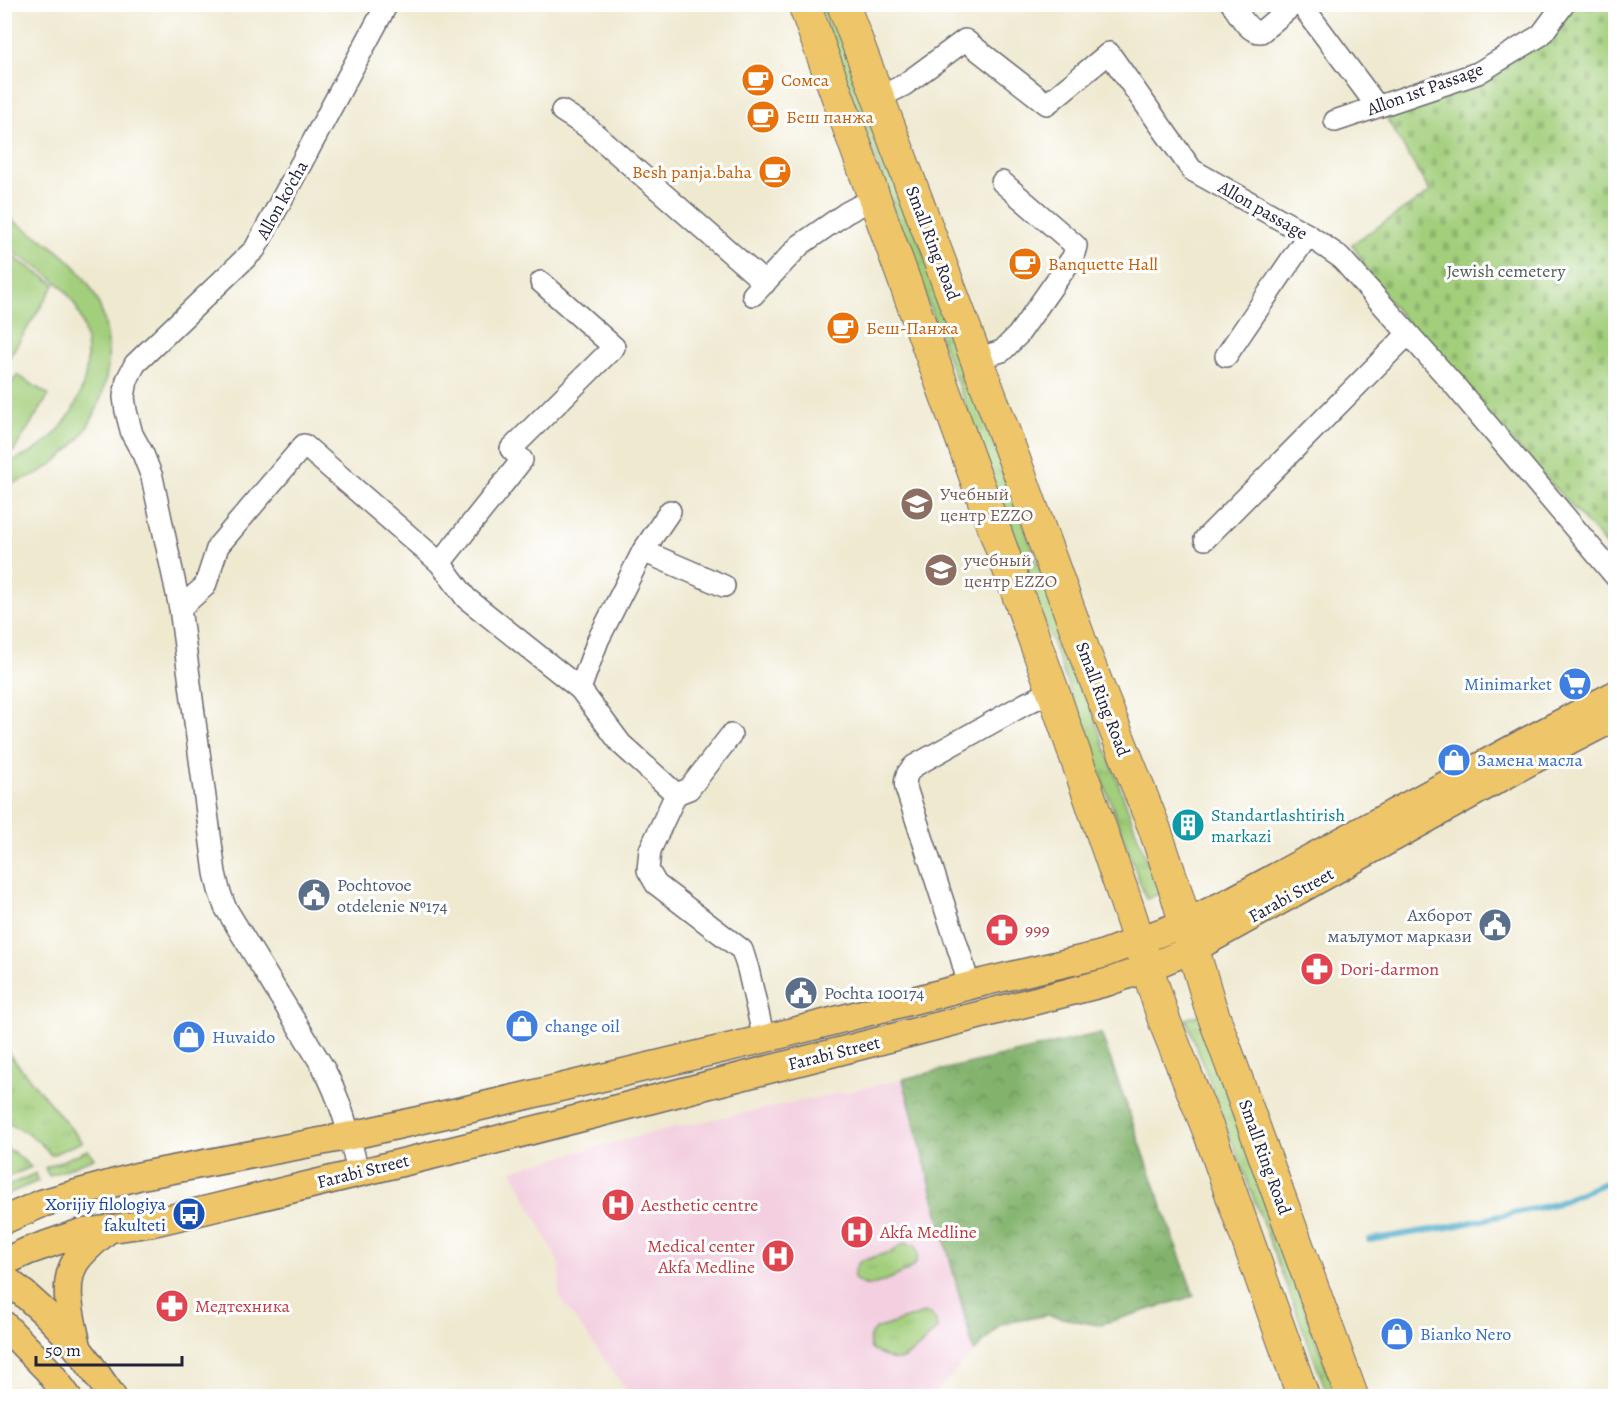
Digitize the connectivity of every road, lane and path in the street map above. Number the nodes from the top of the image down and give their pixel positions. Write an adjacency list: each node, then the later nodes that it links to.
1 (387, 4): 25 (street, Allon ko'cha)
2 (804, 4): 13 (highway)
3 (843, 4): 8 (highway, Small Ring Road)
4 (1232, 4): 5 (street)
5 (1294, 4)
6 (1301, 4): 9 (street)
7 (1564, 4): 9 (street, Allon 1st Passage)
8 (878, 98): 14 (street, Allon passage); 18 (highway, Small Ring Road)
9 (1377, 106): 11 (street, Allon 1st Passage)
10 (562, 111): 13 (street)
11 (1335, 121)
12 (1002, 182): 18 (street)
13 (874, 198): 27 (highway)
14 (1308, 235): 16 (street, Allon passage); 17 (street)
15 (541, 282): 22 (street)
16 (1408, 334): 20 (street); 23 (street, Allon passage)
17 (1226, 356)
18 (976, 359): 32 (highway, Small Ring Road)
19 (670, 511): 21 (street)
20 (1205, 539)
21 (643, 551): 24 (street); 26 (street)
22 (440, 563): 25 (street); 26 (street)
23 (1616, 577)
24 (724, 586)
25 (180, 608): 36 (street)
26 (580, 689): 31 (street)
27 (1053, 691): 33 (highway); 34 (street)
28 (1616, 694): 32 (main road, Farabi Street)
29 (1616, 717): 32 (main road, Farabi Street)
30 (731, 735): 31 (street)
31 (676, 794): 35 (street)
32 (1189, 936): 33 (main road, Farabi Street); 48 (highway, Small Ring Road)
33 (1143, 955): 34 (main road, Farabi Street); 37 (main road, Farabi Street); 47 (highway)
34 (969, 986): 35 (main road, Farabi Street)
35 (764, 1040): 36 (main road, Farabi Street)
36 (349, 1136): 37 (street); 38 (main road, Farabi Street)
37 (358, 1172): 39 (main road, Farabi Street)
38 (4, 1220)
39 (110, 1228): 40 (main road, Farabi Street); 44 (main road)
40 (4, 1262)
41 (4, 1278): 44 (main road)
42 (4, 1325): 43 (main road)
43 (17, 1348): 45 (main road)
44 (78, 1350): 46 (main road)
45 (67, 1396)
46 (112, 1396)
47 (1303, 1396)
48 (1352, 1396)

